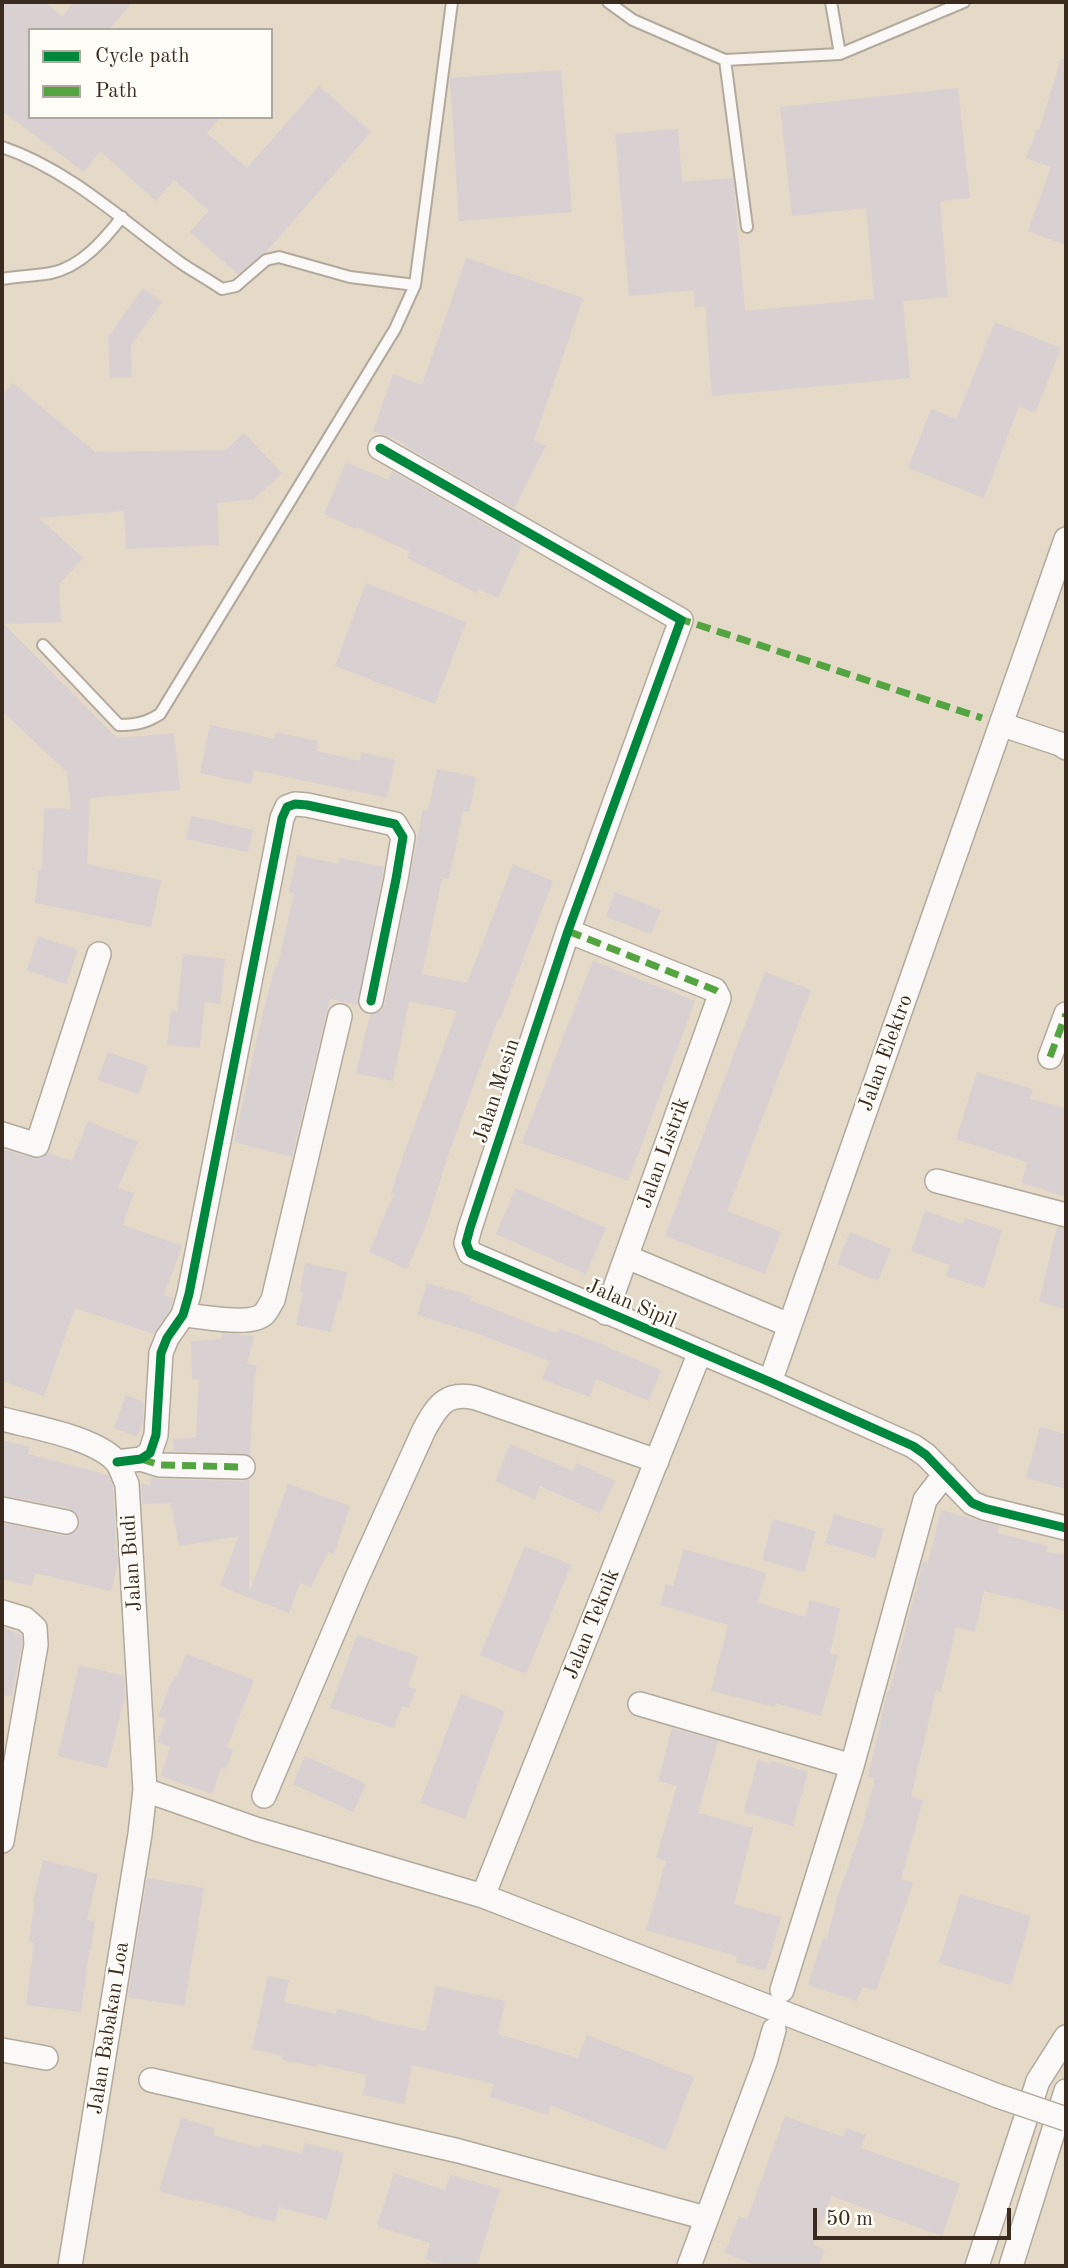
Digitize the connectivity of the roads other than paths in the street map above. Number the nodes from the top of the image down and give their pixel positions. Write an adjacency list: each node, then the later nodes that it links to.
1 (452, 2): 11 (lane)
2 (607, 2): 6 (lane)
3 (831, 2): 5 (lane)
4 (964, 2): 5 (lane)
5 (840, 54): 6 (lane)
6 (725, 60): 9 (lane)
7 (2, 147): 8 (lane)
8 (122, 217): 10 (lane); 11 (lane)
9 (747, 227)
10 (2, 279)
11 (415, 285): 14 (lane)
12 (380, 448): 17 (street)
13 (1066, 540): 15 (street, Jalan Elektro)
14 (43, 645)
15 (1003, 725): 16 (street); 30 (street, Jalan Elektro)
16 (1066, 748)
17 (568, 931): 26 (street, Jalan Listrik); 27 (street, Jalan Mesin)
18 (99, 954): 23 (street)
19 (371, 1001): 29 (street)
20 (1066, 1014): 22 (street)
21 (340, 1016): 29 (street)
22 (1051, 1057)
23 (2, 1134)
24 (937, 1181): 25 (street)
25 (1066, 1215)
26 (627, 1257): 28 (street, Jalan Listrik); 30 (street, Jalan Sipil)
27 (478, 1258): 28 (street, Jalan Sipil)
28 (606, 1313): 31 (street, Jalan Sipil)
29 (183, 1315): 34 (street)
30 (789, 1325): 32 (street, Jalan Elektro)
31 (700, 1352): 32 (street, Jalan Sipil); 35 (street, Jalan Teknik)
32 (770, 1382): 38 (street, Jalan Sipil)
33 (2, 1419): 36 (street)
34 (141, 1459): 36 (street); 37 (street)
35 (657, 1461): 46 (street); 48 (street, Jalan Teknik)
36 (117, 1462): 45 (street, Jalan Budi)
37 (243, 1466)
38 (945, 1474): 41 (street, Jalan Sipil); 44 (street)
39 (2, 1509): 40 (street)
40 (66, 1521)
41 (1066, 1528)
42 (2, 1612): 47 (street)
43 (640, 1704): 44 (street)
44 (852, 1766): 49 (street)
45 (145, 1790): 48 (street); 60 (street, Jalan Babakan Loa)
46 (264, 1796)
47 (2, 1841)
48 (483, 1896): 56 (street, bridge)
49 (782, 1990)
50 (774, 2030): 59 (street)
51 (1066, 2038): 57 (street)
52 (2, 2050): 53 (street)
53 (46, 2058)
54 (151, 2080): 59 (street)
55 (1066, 2091): 58 (street)
56 (1066, 2119)
57 (1010, 2165): 58 (street); 62 (street)
58 (1040, 2179): 63 (street)
59 (706, 2218): 61 (street)
60 (70, 2266)
61 (689, 2266)
62 (977, 2266)
63 (1010, 2266)

